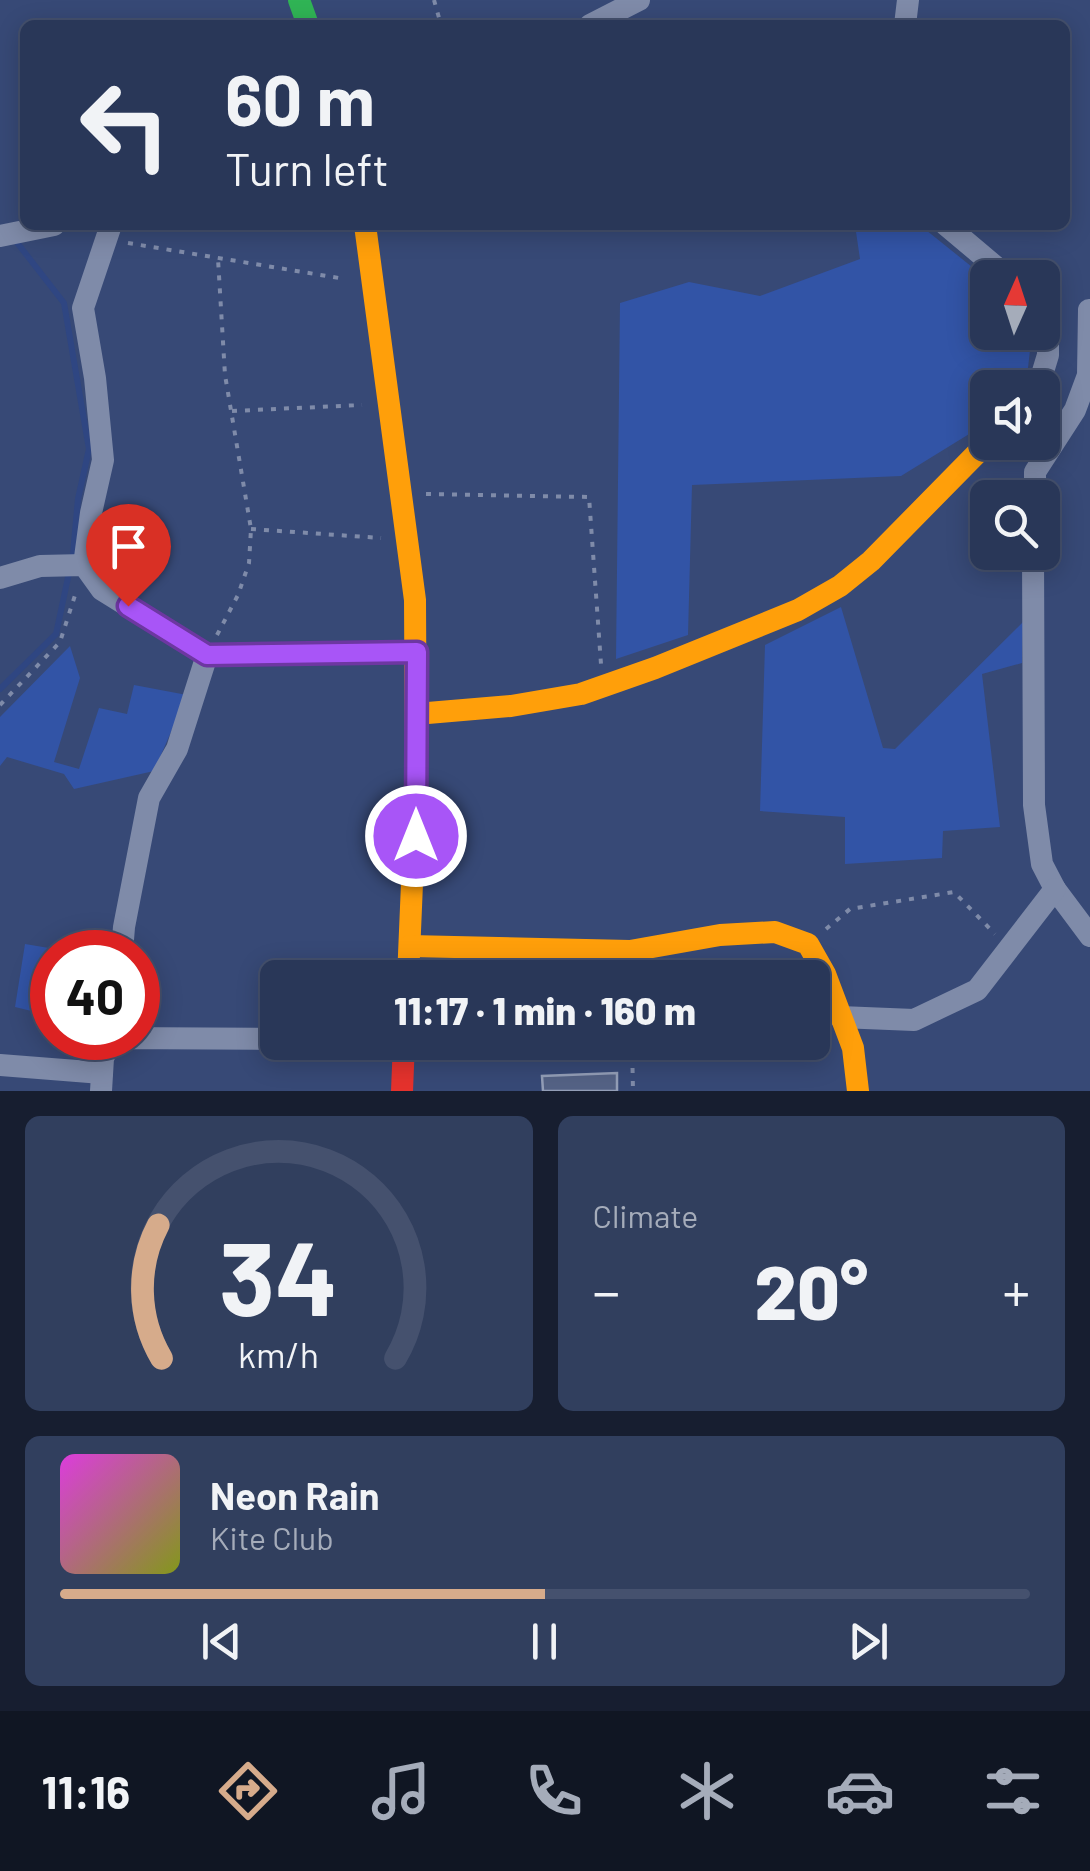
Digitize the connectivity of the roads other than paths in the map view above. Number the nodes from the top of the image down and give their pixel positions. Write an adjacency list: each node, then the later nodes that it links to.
1 (639, 0): 2 (street)
2 (600, 20)
3 (366, 230): 14 (street)
4 (952, 230): 6 (street)
5 (110, 232): 11 (street)
6 (988, 260)
7 (1060, 302): 8 (street)
8 (1090, 310): 10 (street)
9 (970, 459): 16 (street)
10 (1035, 480)
11 (75, 565): 13 (street); 15 (street)
12 (1033, 570): 17 (street)
13 (0, 578)
14 (417, 652): 15 (street); 16 (street)
15 (207, 655): 18 (street)
16 (416, 714): 20 (street)
17 (1055, 889): 19 (street); 22 (street)
18 (124, 930)
19 (1090, 936)
20 (410, 946): 21 (street); 22 (street)
21 (409, 960)
22 (840, 1017): 29 (street)
23 (160, 1038): 24 (street)
24 (260, 1039)
25 (403, 1060): 28 (street)
26 (0, 1065): 27 (street)
27 (102, 1082)
28 (402, 1091)
29 (858, 1091)

